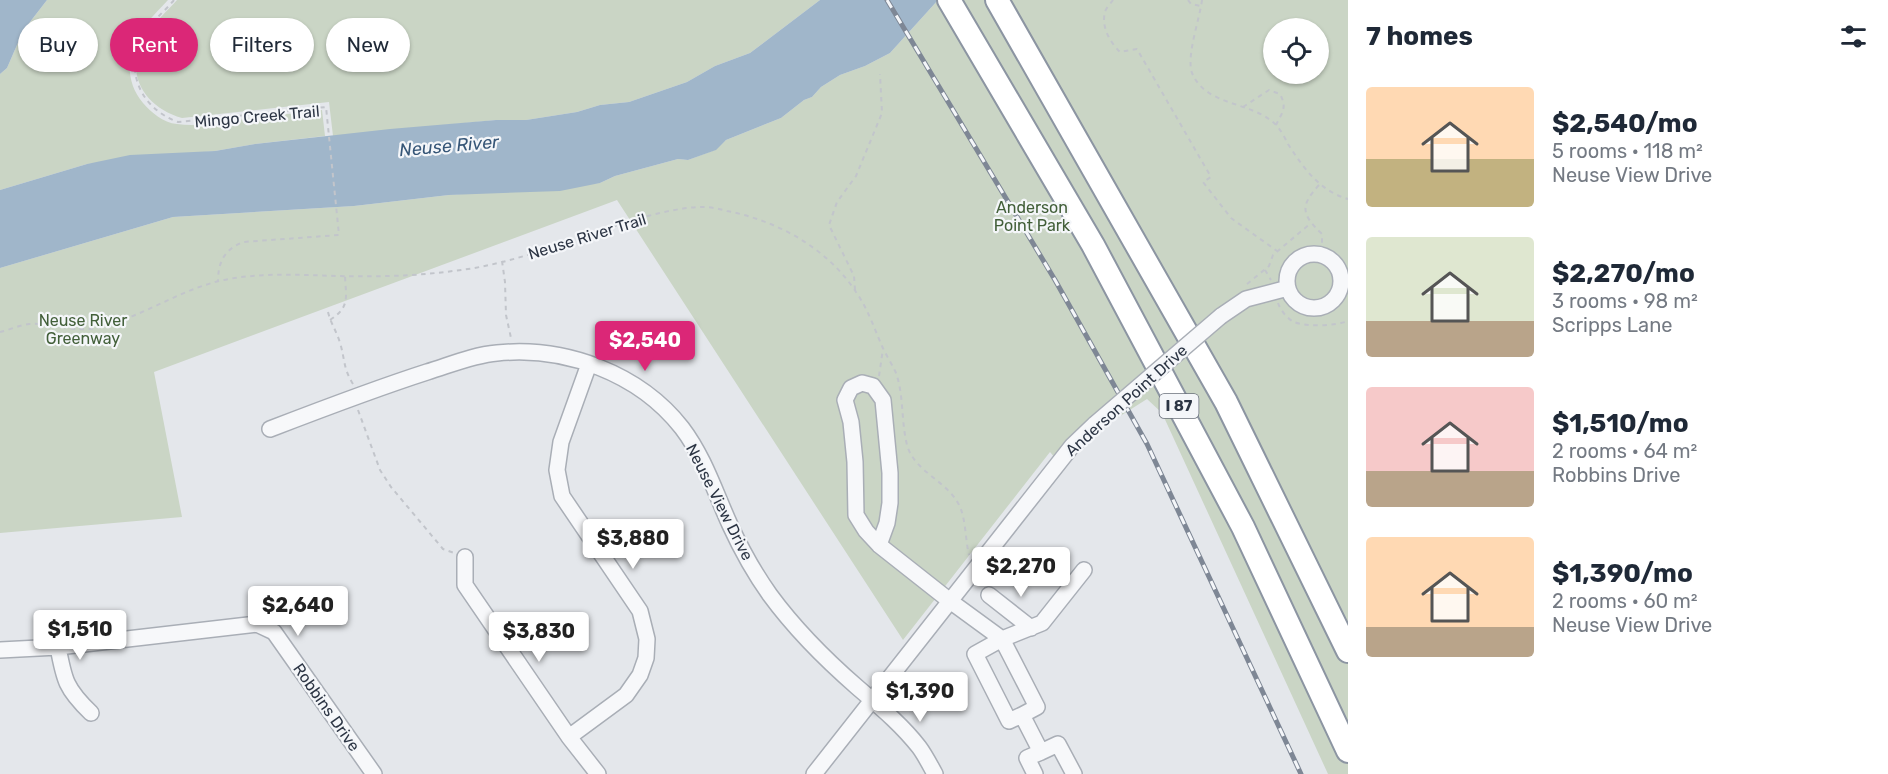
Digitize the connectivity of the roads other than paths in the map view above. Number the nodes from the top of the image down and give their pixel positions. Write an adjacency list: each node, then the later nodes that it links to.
1 (949, 0): 21 (highway, I 87)
2 (997, 0): 15 (highway, I 87)
3 (1288, 288): 3 (street); 10 (street, Anderson Point Drive, bridge)
4 (588, 364): 5 (street, Neuse View Drive); 16 (street, Neuse View Drive); 19 (street)
5 (270, 429)
6 (879, 545): 6 (street); 10 (street)
7 (465, 557): 19 (street)
8 (1084, 570): 11 (street)
9 (989, 595): 11 (street)
10 (950, 602): 12 (street); 16 (street, Anderson Point Drive)
11 (1031, 628): 12 (street)
12 (1002, 639): 18 (street); 18 (street)
13 (58, 647): 14 (street, Robbins Drive); 17 (street); 22 (street, Robbins Drive)
14 (0, 651)
15 (1348, 651)
16 (872, 699): 24 (street, Anderson Point Drive); 25 (street, Neuse View Drive)
17 (91, 713)
18 (1022, 714): 20 (street)
19 (569, 737): 23 (street)
20 (1041, 752): 26 (street); 27 (street)
21 (1348, 752)
22 (374, 774)
23 (598, 774)
24 (814, 774)
25 (935, 774)
26 (1035, 774)
27 (1074, 774)

